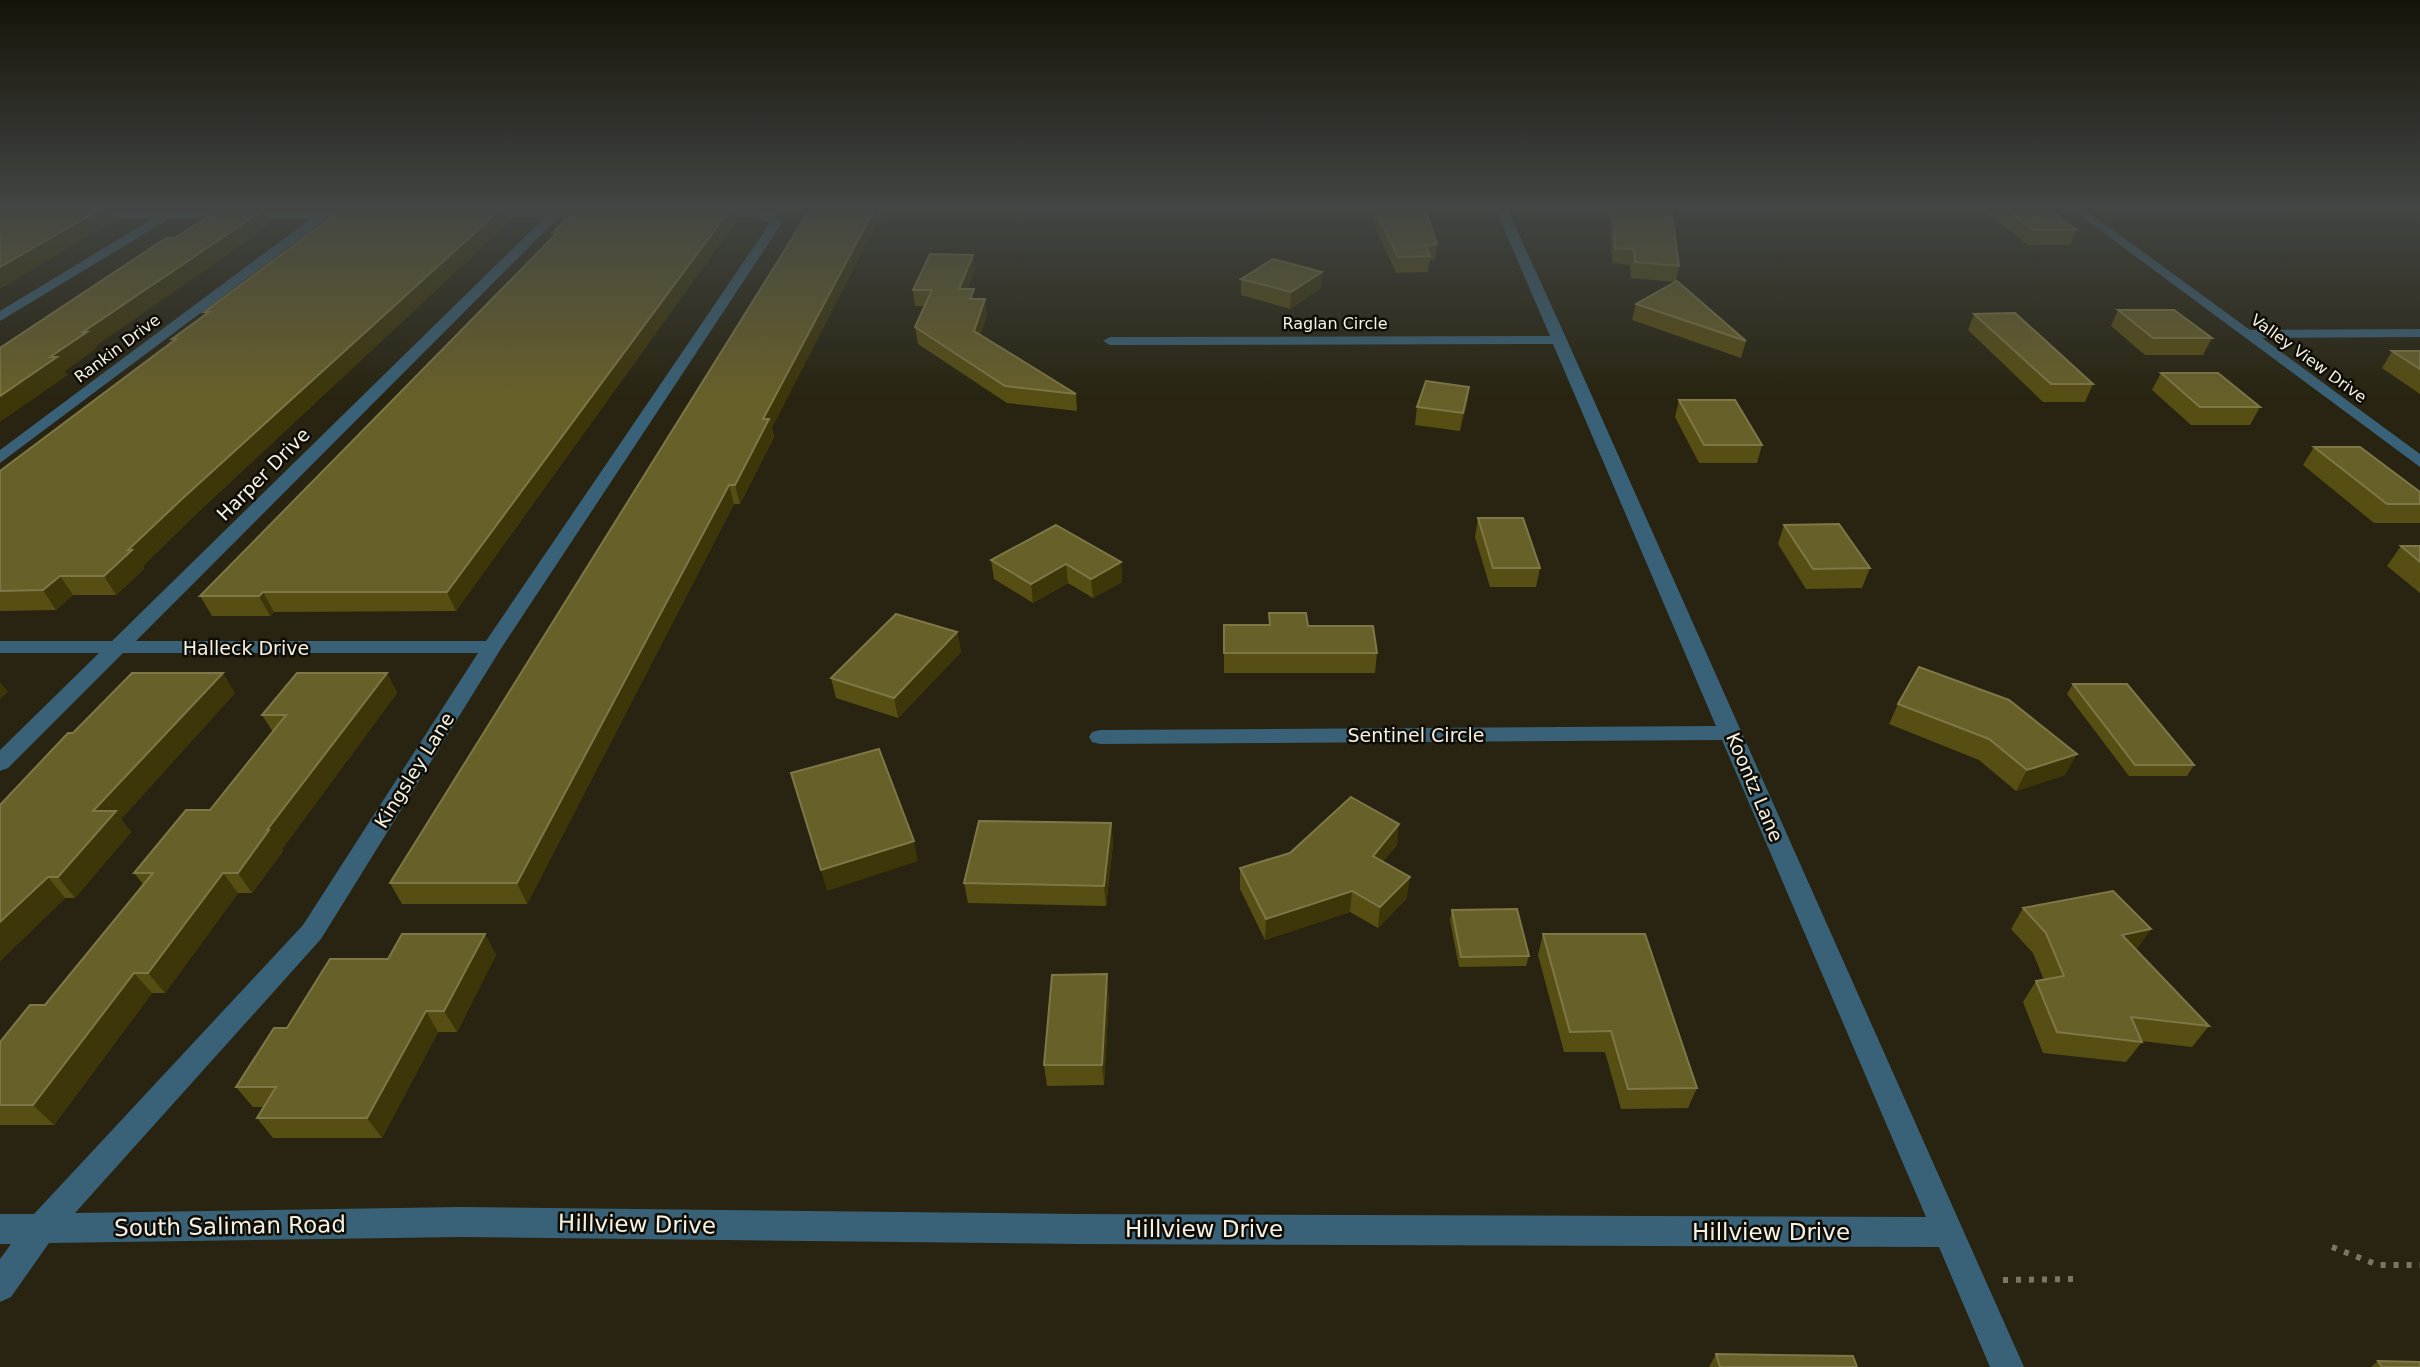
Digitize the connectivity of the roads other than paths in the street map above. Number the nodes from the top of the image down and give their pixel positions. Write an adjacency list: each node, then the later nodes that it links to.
1 (73, 272): 7 (street)
2 (248, 272): 12 (street, Rankin Drive)
3 (497, 272): 16 (street, Harper Drive)
4 (743, 272): 14 (street, Kingsley Lane)
5 (1530, 272): 10 (street, Koontz Lane)
6 (2163, 272): 9 (street, Valley View Drive)
7 (0, 317)
8 (2420, 333): 9 (street)
9 (2247, 334): 13 (street, Valley View Drive)
10 (1560, 340): 11 (street, Raglan Circle); 17 (street, Koontz Lane)
11 (1111, 341)
12 (0, 458)
13 (2420, 462)
14 (492, 647): 16 (street, Halleck Drive); 22 (street, Kingsley Lane)
15 (0, 648): 16 (street, Halleck Drive)
16 (116, 649): 19 (street, Harper Drive)
17 (1732, 733): 18 (street, Sentinel Circle); 23 (street, Koontz Lane)
18 (1100, 737)
19 (0, 763)
20 (460, 1222): 22 (street, South Saliman Road); 23 (street, Hillview Drive)
21 (0, 1229): 22 (street, South Saliman Road)
22 (40, 1229): 24 (street, Kingsley Lane)
23 (1947, 1232): 25 (street, Koontz Lane)
24 (0, 1286)
25 (2007, 1367)

